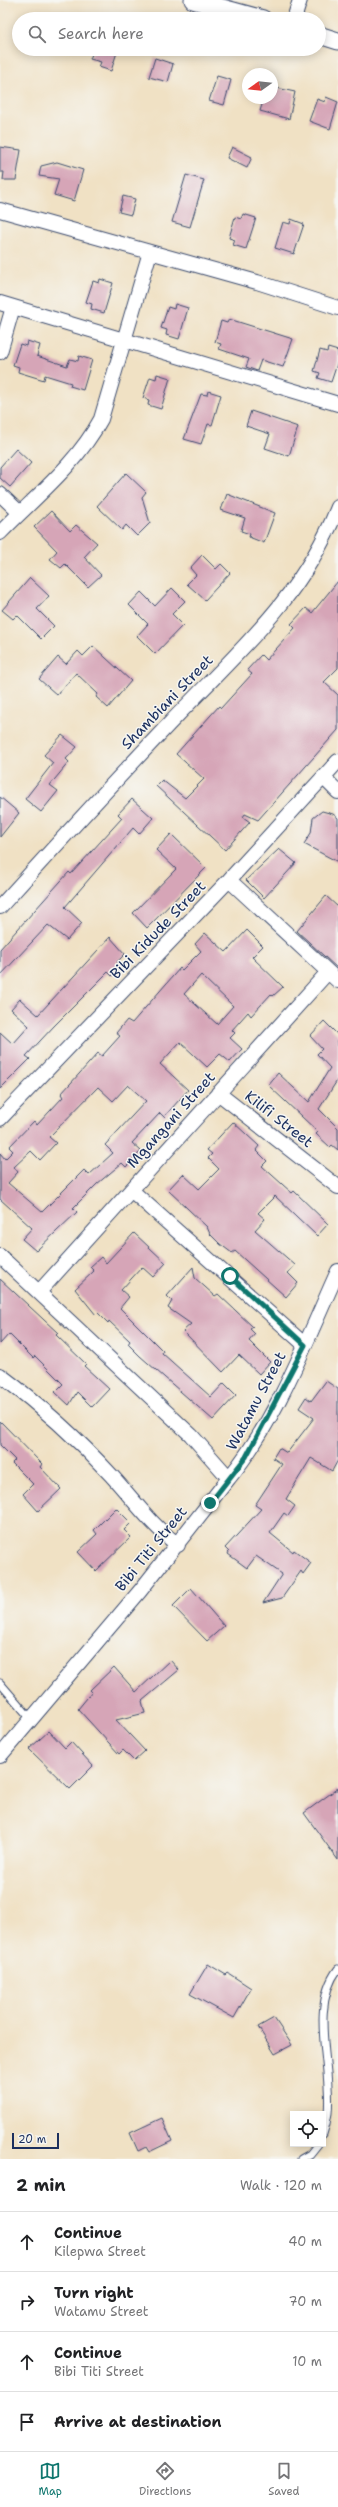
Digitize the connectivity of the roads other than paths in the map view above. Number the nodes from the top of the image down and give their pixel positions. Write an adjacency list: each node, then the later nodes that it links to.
1 (193, 0): 3 (street)
2 (300, 0): 4 (street)
3 (237, 12)
4 (296, 12)
5 (326, 37): 6 (street)
6 (338, 41)
7 (0, 210): 8 (street)
8 (150, 252): 10 (street); 11 (street)
9 (7, 305): 11 (street); 12 (street)
10 (338, 308)
11 (122, 340): 13 (street); 16 (street)
12 (0, 352)
13 (338, 404)
14 (0, 494): 16 (street)
15 (338, 507): 22 (street, Shambiani Street)
16 (20, 513): 17 (street)
17 (0, 533)
18 (338, 761): 19 (street, Bibi Kidude Street)
19 (324, 778): 20 (street); 21 (street, Bibi Kidude Street)
20 (338, 792)
21 (229, 880): 23 (street); 25 (street, Bibi Kidude Street)
22 (0, 907)
23 (333, 977): 24 (street, Mgangani Street)
24 (218, 1093): 26 (street, Kilifi Street); 27 (street, Mgangani Street)
25 (0, 1119)
26 (338, 1187)
27 (131, 1190): 30 (street, Mgangani Street); 31 (street)
28 (0, 1256): 30 (street)
29 (338, 1271): 31 (street, Watamu Street)
30 (39, 1292): 33 (street)
31 (305, 1345): 33 (street, Watamu Street)
32 (0, 1375): 34 (street)
33 (229, 1478): 34 (street, Bibi Titi Street)
34 (178, 1545): 36 (street, Bibi Titi Street)
35 (0, 1683): 36 (lane)
36 (31, 1719): 37 (street, Bibi Titi Street)
37 (0, 1756)
38 (338, 1969): 39 (lane)
39 (326, 2122)
40 (316, 2147): 41 (lane)
41 (301, 2159)

